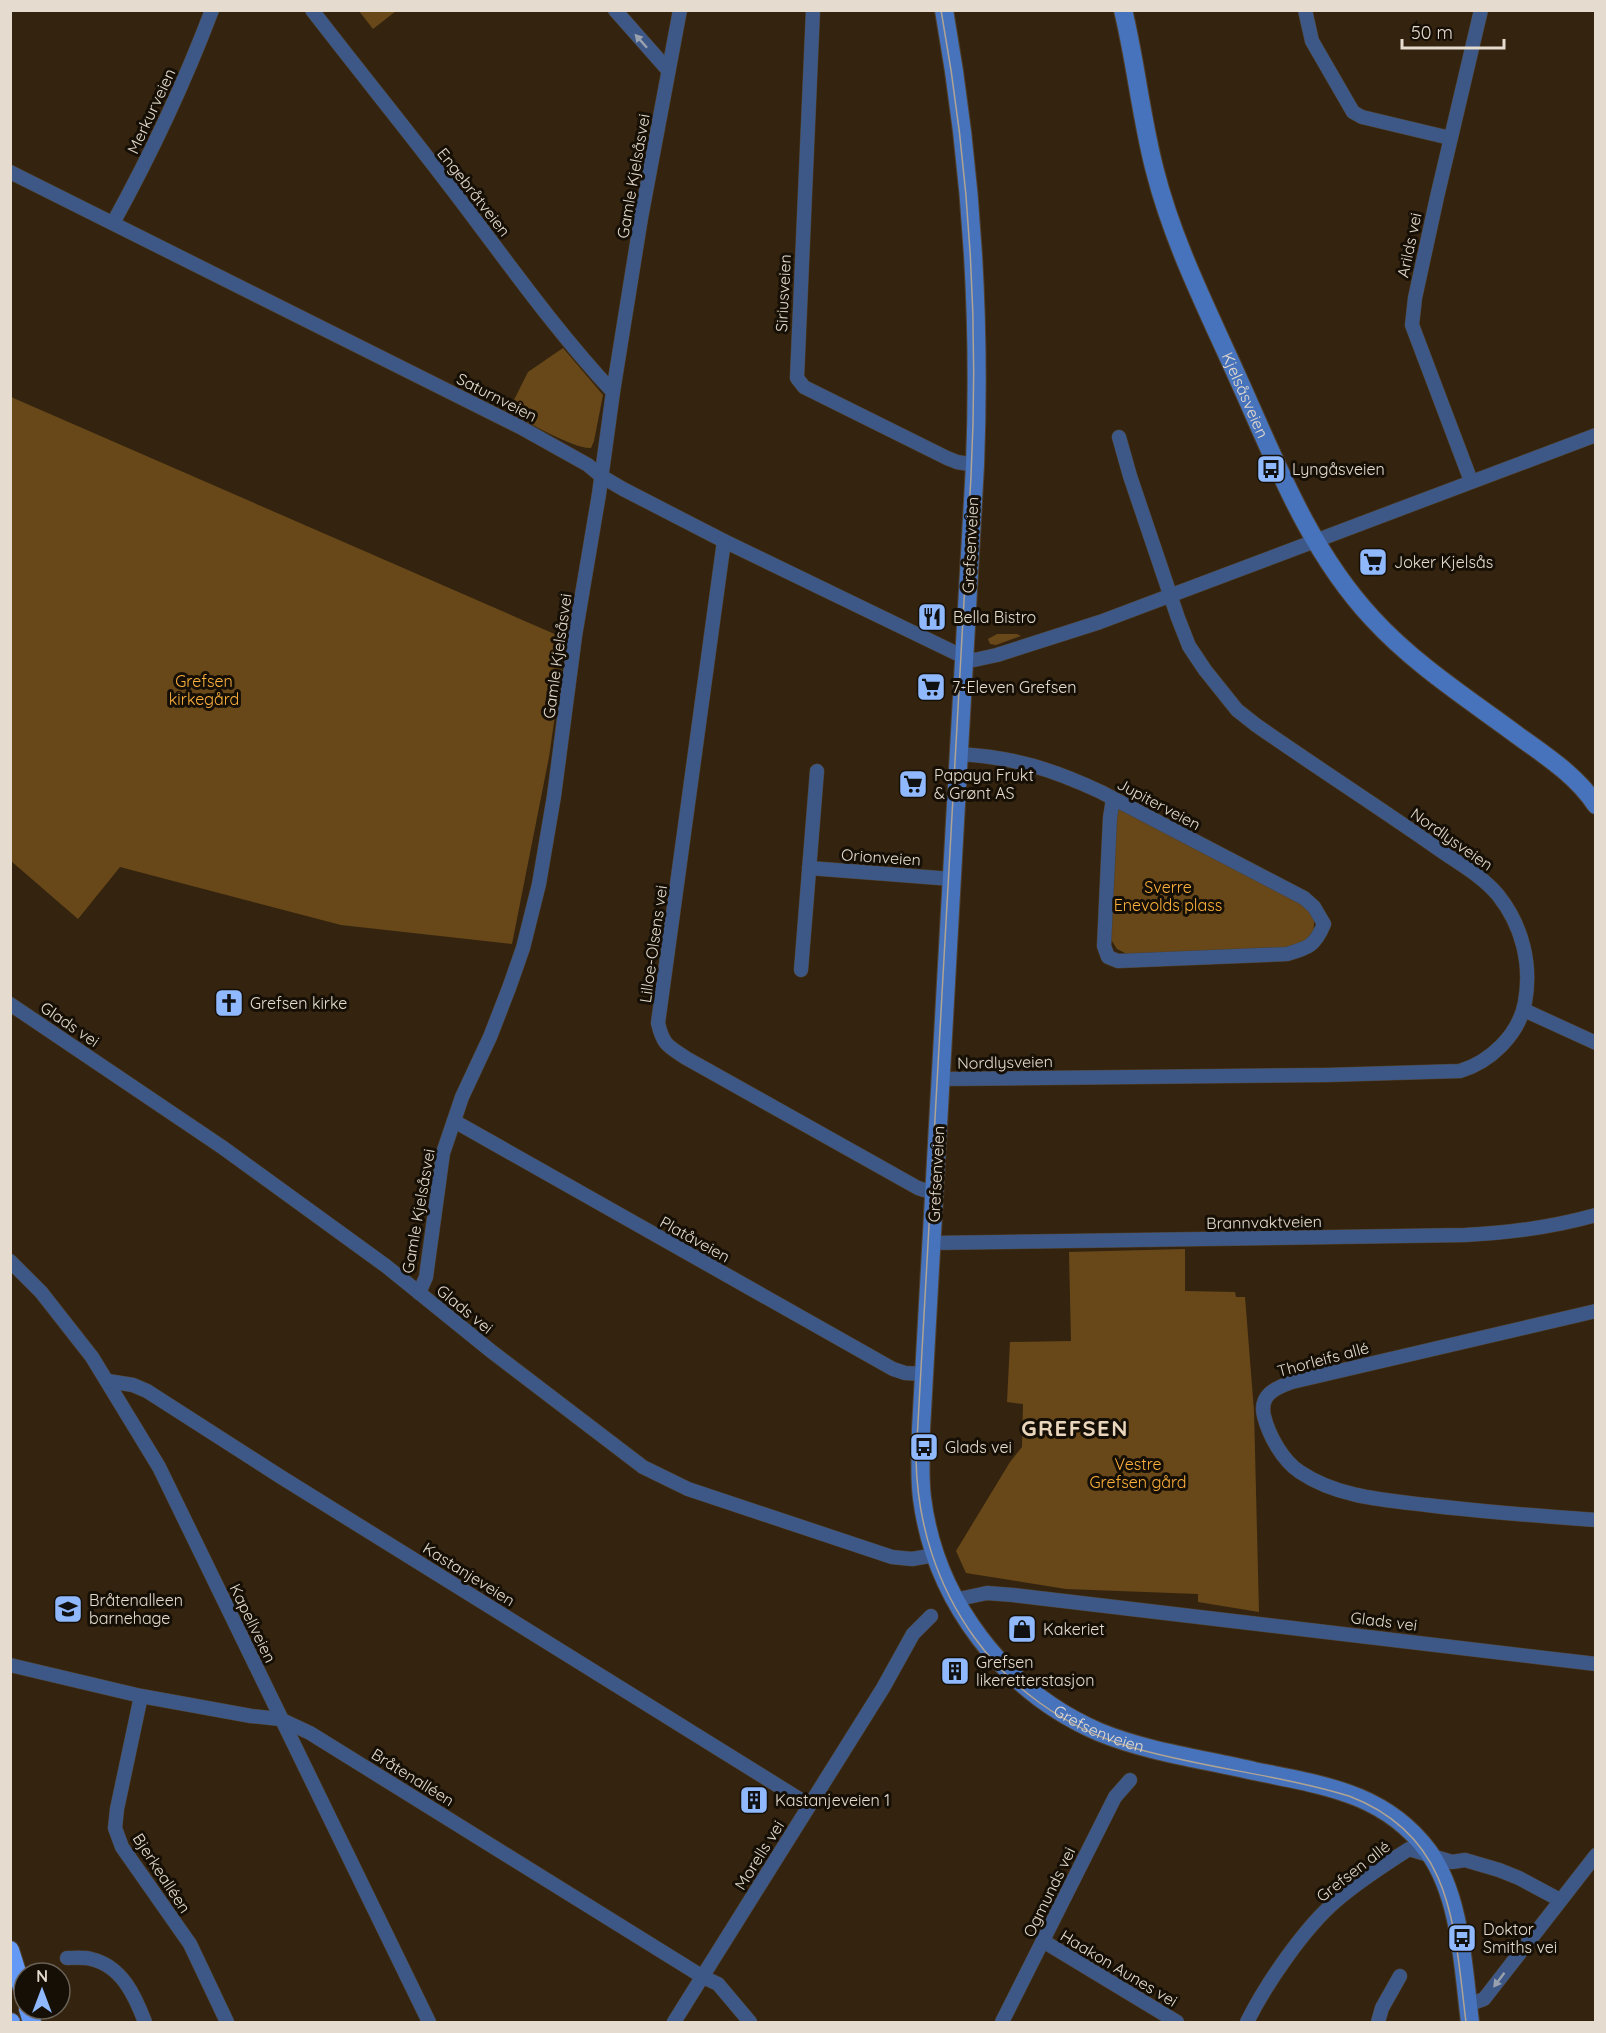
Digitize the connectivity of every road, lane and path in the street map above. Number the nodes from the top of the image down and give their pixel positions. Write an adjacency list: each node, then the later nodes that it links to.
1 (212, 10): 13 (street, Merkurveien)
2 (312, 10): 14 (street, Engebråtveien)
3 (615, 10): 10 (street, one-way to 3)
4 (680, 10): 10 (street, Gamle Kjelsåsvei)
5 (813, 10): 17 (street, Siriusveien)
6 (944, 10): 17 (main road, Grefsenveien)
7 (1123, 10): 21 (main road, Kjelsåsveien)
8 (1305, 10): 11 (street)
9 (1480, 10): 11 (street, Arilds vei)
10 (668, 70): 14 (street, Gamle Kjelsåsvei)
11 (1450, 138): 19 (street, Arilds vei)
12 (10, 172): 13 (street, Saturnveien)
13 (113, 223): 18 (street, Saturnveien)
14 (613, 392): 18 (street, Gamle Kjelsåsvei)
15 (1596, 435): 19 (street)
16 (1119, 437): 22 (street, Nordlysveien)
17 (975, 465): 23 (main road, Grefsenveien)
18 (601, 476): 20 (street, Saturnveien); 35 (street, Gamle Kjelsåsvei)
19 (1471, 481): 21 (street)
20 (724, 541): 23 (street, Saturnveien); 36 (street, Lilloe-Olsens vei)
21 (1315, 542): 22 (street); 27 (main road, Kjelsåsveien)
22 (1172, 596): 23 (street); 32 (street, Nordlysveien)
23 (964, 658): 24 (main road, Grefsenveien)
24 (959, 754): 26 (street, Jupiterveien); 29 (main road, Grefsenveien)
25 (817, 771): 28 (street)
26 (1113, 799): 26 (street, Jupiterveien)
27 (1596, 805)
28 (808, 868): 29 (street, Orionveien); 30 (street)
29 (952, 879): 34 (main road, Grefsenveien)
30 (801, 970)
31 (10, 1004): 40 (street, Glads vei)
32 (1524, 1010): 33 (street); 34 (street, Nordlysveien)
33 (1596, 1043)
34 (941, 1079): 36 (main road, Grefsenveien)
35 (454, 1121): 40 (street, Gamle Kjelsåsvei); 42 (street, Platåveien)
36 (934, 1193): 38 (main road, Grefsenveien)
37 (1596, 1215): 38 (street, Brannvaktveien)
38 (932, 1243): 42 (main road, Grefsenveien)
39 (10, 1261): 43 (street, Kapellveien)
40 (419, 1293): 45 (street, Glads vei)
41 (1596, 1311): 44 (street, Thorleifs allé)
42 (924, 1374): 45 (main road, Grefsenveien)
43 (108, 1381): 51 (street, Kapellveien); 53 (street, Kastanjeveien)
44 (1596, 1520)
45 (935, 1555): 46 (main road, Grefsenveien)
46 (954, 1599): 48 (street, Glads vei); 55 (main road, Grefsenveien)
47 (931, 1616): 53 (street, Morells vei)
48 (1596, 1664)
49 (10, 1665): 50 (street, Bråtenalléen)
50 (141, 1696): 51 (street, Bråtenalléen); 63 (street, Bjerkealléen)
51 (280, 1719): 60 (street, Bråtenalléen); 64 (street, Kapellveien)
52 (1130, 1780): 57 (street, Ogmunds vei)
53 (809, 1805): 60 (street, Morells vei)
54 (1596, 1855): 56 (street)
55 (1431, 1856): 56 (street, Grefsen allé); 61 (main road, Grefsenveien); 69 (street, Grefsen allé)
56 (1560, 1900): 61 (street, one-way to 61)
57 (1043, 1941): 67 (street, Ogmunds vei); 68 (street, Haakon Aunes vei)
58 (67, 1958): 62 (street)
59 (1400, 1976): 70 (street)
60 (703, 1977): 65 (street, Morells vei); 66 (street, Bråtenalléen)
61 (1469, 2014)
62 (145, 2022)
63 (227, 2022)
64 (429, 2022)
65 (674, 2022)
66 (750, 2022)
67 (1002, 2022)
68 (1178, 2022)
69 (1247, 2022)
70 (1378, 2022)

